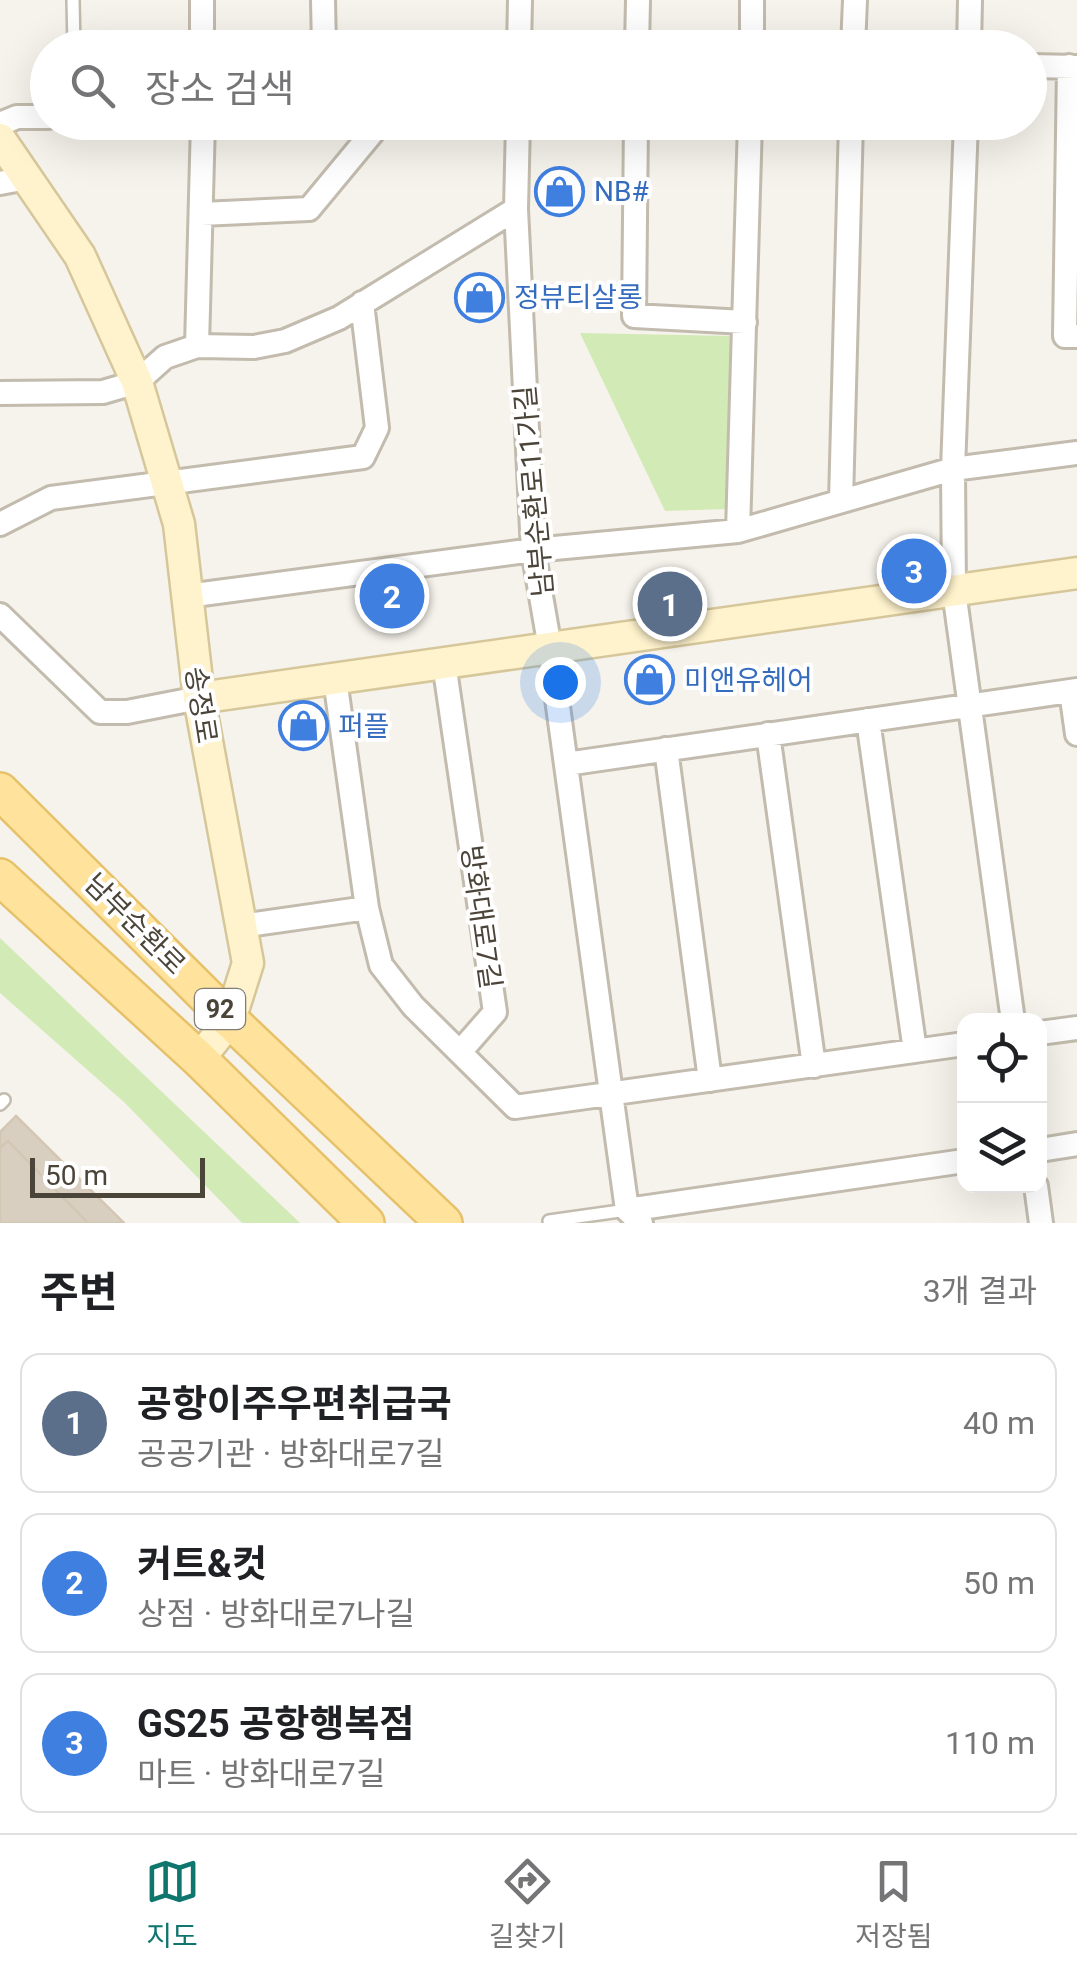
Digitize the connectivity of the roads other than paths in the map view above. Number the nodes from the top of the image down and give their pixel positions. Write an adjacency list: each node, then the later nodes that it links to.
1 (73, 0): 9 (lane)
2 (202, 0): 10 (street)
3 (323, 0): 11 (street)
4 (520, 0): 12 (street)
5 (638, 0): 13 (street)
6 (752, 0): 14 (street)
7 (854, 0): 15 (street)
8 (970, 0): 16 (street)
9 (74, 30)
10 (202, 30)
11 (324, 30)
12 (519, 30)
13 (637, 30)
14 (752, 30)
15 (853, 30)
16 (969, 30)
17 (1047, 66): 18 (street)
18 (1073, 66): 34 (street)
19 (30, 117): 20 (street)
20 (0, 124)
21 (0, 138): 29 (street, 송정로)
22 (203, 140): 31 (street)
23 (366, 140): 31 (street)
24 (518, 140): 30 (street, 남부순환로11가길)
25 (636, 140): 33 (street)
26 (750, 140): 33 (street)
27 (851, 140): 41 (street)
28 (965, 140): 39 (street)
29 (14, 180): 36 (street, 송정로)
30 (516, 209): 32 (street); 44 (street, 남부순환로11가길)
31 (201, 214): 35 (street)
32 (362, 303): 35 (street); 40 (street)
33 (745, 322): 43 (street)
34 (1077, 336)
35 (197, 346): 36 (street)
36 (137, 382): 37 (street); 40 (street, 송정로)
37 (0, 393)
38 (1077, 454): 39 (street)
39 (953, 469): 41 (street); 46 (street)
40 (167, 484): 42 (street); 47 (street, 송정로)
41 (841, 501): 43 (street)
42 (0, 524)
43 (738, 531): 44 (street)
44 (532, 550): 47 (street); 49 (street, 남부순환로11가길)
45 (1077, 573): 46 (street)
46 (954, 591): 49 (street); 54 (street)
47 (187, 596): 53 (street, 송정로)
48 (0, 615): 53 (street)
49 (550, 648): 50 (street); 59 (street, 남부순환로11가길)
50 (444, 664): 51 (street); 70 (street, 방화대로7길)
51 (335, 679): 53 (street); 62 (street)
52 (1074, 691): 54 (street); 57 (street)
53 (198, 698): 63 (street, 송정로)
54 (970, 705): 55 (street); 64 (street)
55 (868, 720): 56 (street); 69 (street)
56 (768, 734): 58 (street); 72 (street)
57 (1077, 734)
58 (666, 749): 59 (street); 73 (street)
59 (566, 764): 74 (street, 남부순환로11가길)
60 (0, 791): 65 (main road, 남부순환로 / 92)
61 (0, 877): 71 (main road, 남부순환로 / 92)
62 (368, 908): 63 (street); 70 (street)
63 (240, 926): 65 (street, 송정로)
64 (1012, 1013)
65 (230, 1020): 71 (street, 송정로); 78 (main road, 남부순환로 / 92)
66 (1077, 1028): 67 (street)
67 (1047, 1033)
68 (957, 1045): 69 (street)
69 (915, 1051): 72 (street)
70 (460, 1052): 74 (street)
71 (198, 1058): 80 (main road, 남부순환로 / 92)
72 (814, 1066): 73 (street)
73 (710, 1080): 74 (street)
74 (611, 1094): 81 (street, 남부순환로11가길)
75 (1077, 1144): 76 (street)
76 (1047, 1149)
77 (957, 1162): 81 (street)
78 (385, 1168): 80 (main road); 83 (main road, 남부순환로 / 92)
79 (1037, 1193): 84 (street)
80 (358, 1215)
81 (634, 1216): 82 (lane)
82 (549, 1221)
83 (444, 1223)
84 (1042, 1223)

